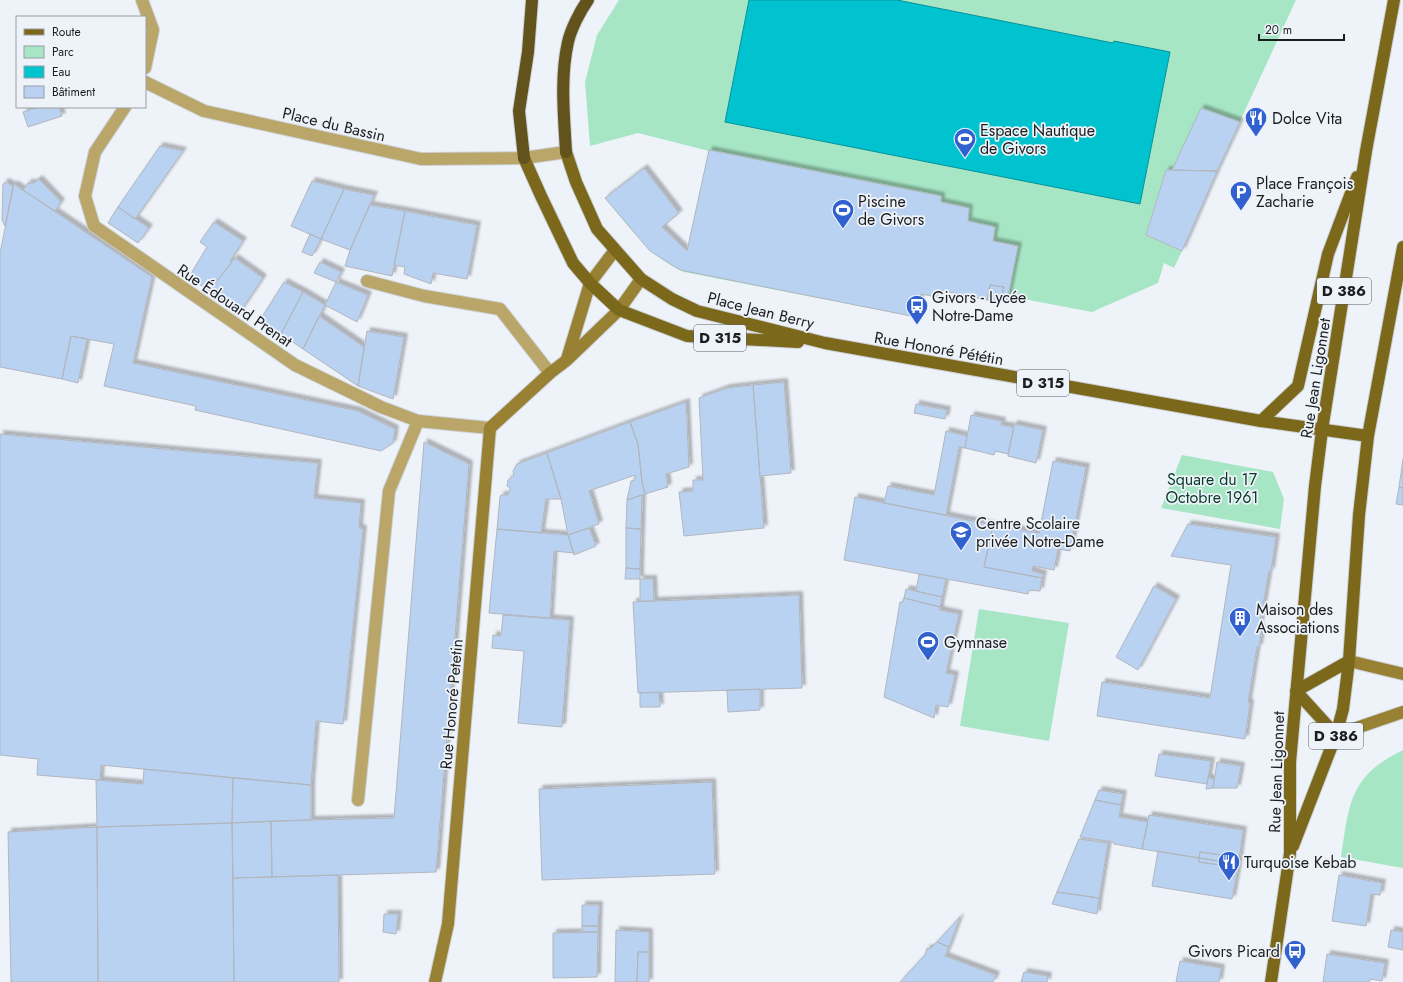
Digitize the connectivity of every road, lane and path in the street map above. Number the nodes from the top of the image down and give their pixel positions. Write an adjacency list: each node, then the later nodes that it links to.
1 (142, 0): 5 (street)
2 (532, 0): 10 (highway)
3 (588, 0): 9 (highway)
4 (1394, 2): 8 (main road, Rue Jean Ligonnet / D 386)
5 (146, 63)
6 (146, 82): 10 (street, Place du Bassin)
7 (124, 108): 20 (street, Rue Édouard Prenat)
8 (1366, 151): 21 (main road); 23 (main road, Rue Jean Ligonnet / D 386)
9 (566, 152): 10 (street); 12 (main road, Place Jean Berry / D 315)
10 (524, 158): 15 (main road, Place Jean Berry / D 315)
11 (1403, 247): 24 (main road, Rue Jean Ligonnet / D 386)
12 (615, 250): 13 (main road, Place Jean Berry / D 315); 15 (street)
13 (641, 279): 16 (street); 17 (main road, Place Jean Berry / D 315)
14 (367, 281): 19 (street)
15 (590, 283): 16 (main road, Place Jean Berry / D 315); 18 (street)
16 (619, 310): 17 (main road, Place Jean Berry / D 315); 18 (street)
17 (825, 343): 21 (main road, Rue Honoré Pététin / D 315)
18 (567, 360): 19 (street)
19 (550, 373): 22 (street)
20 (418, 421): 22 (street, Rue Édouard Prenat); 30 (street)
21 (1261, 421): 23 (main road, Rue Honoré Pététin / D 315)
22 (490, 428): 32 (street, Rue Honoré Petetin)
23 (1322, 430): 24 (main road, Rue Honoré Pététin / D 315); 27 (main road, Rue Jean Ligonnet / D 386)
24 (1368, 436): 25 (main road, Rue Jean Ligonnet / D 386)
25 (1349, 661): 26 (street); 27 (main road, Rue Jean Ligonnet); 29 (main road, Rue Jean Ligonnet / D 386)
26 (1403, 674)
27 (1296, 692): 29 (main road, Rue Jean Ligonnet / D 386); 31 (main road, Rue Jean Ligonnet / D 386)
28 (1403, 712): 29 (street)
29 (1336, 735): 31 (main road, Rue Jean Ligonnet / D 386)
30 (358, 800)
31 (1290, 853): 33 (main road, Rue Jean Ligonnet / D 386)
32 (435, 982)
33 (1271, 982)

